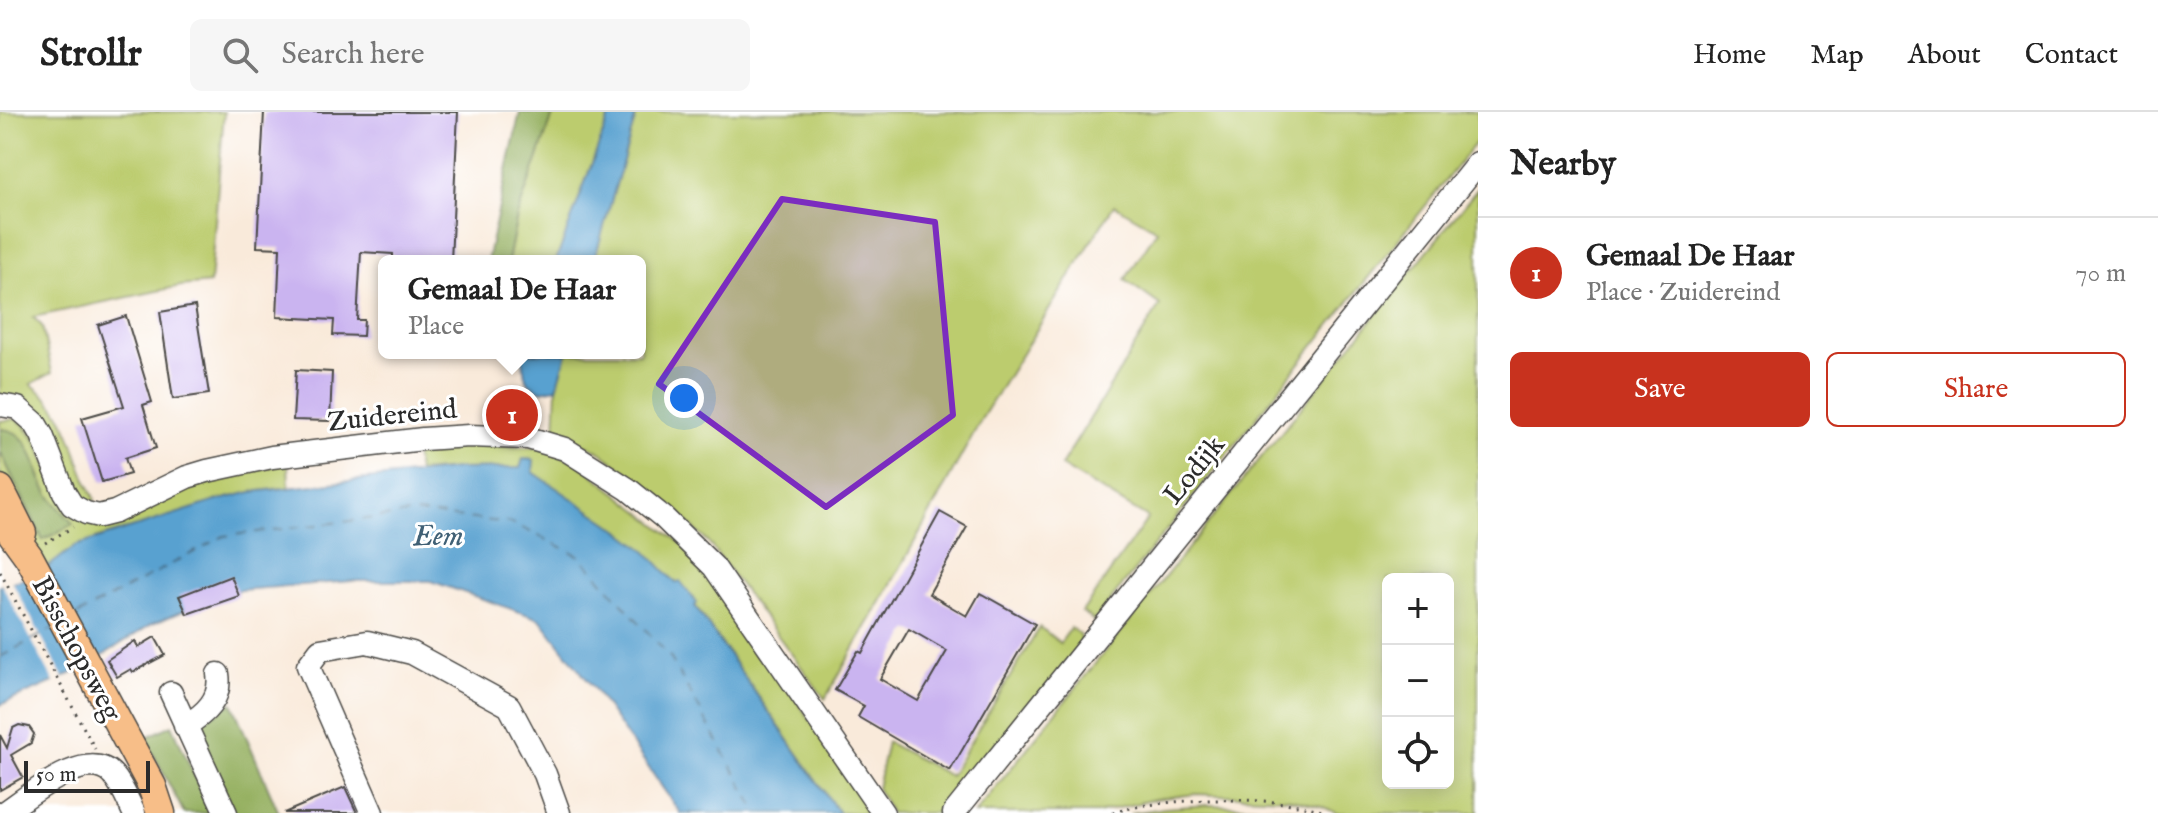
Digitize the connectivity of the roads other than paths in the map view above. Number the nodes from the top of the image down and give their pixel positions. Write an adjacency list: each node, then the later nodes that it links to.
1 (1478, 163): 18 (street, Lodijk)
2 (0, 405): 17 (street, Zuidereind)
3 (0, 489): 5 (main road, Bisschopsweg)
4 (0, 517): 5 (main road, Bisschopsweg)
5 (27, 555): 9 (main road, Bisschopsweg)
6 (218, 674): 8 (street)
7 (171, 693): 8 (street)
8 (185, 726): 14 (street)
9 (152, 786): 12 (main road, Bisschopsweg); 13 (main road, Bisschopsweg)
10 (4, 813): 11 (street)
11 (134, 813)
12 (161, 813)
13 (172, 813)
14 (226, 813)
15 (372, 813): 16 (street)
16 (559, 813)
17 (883, 813)
18 (954, 813)

